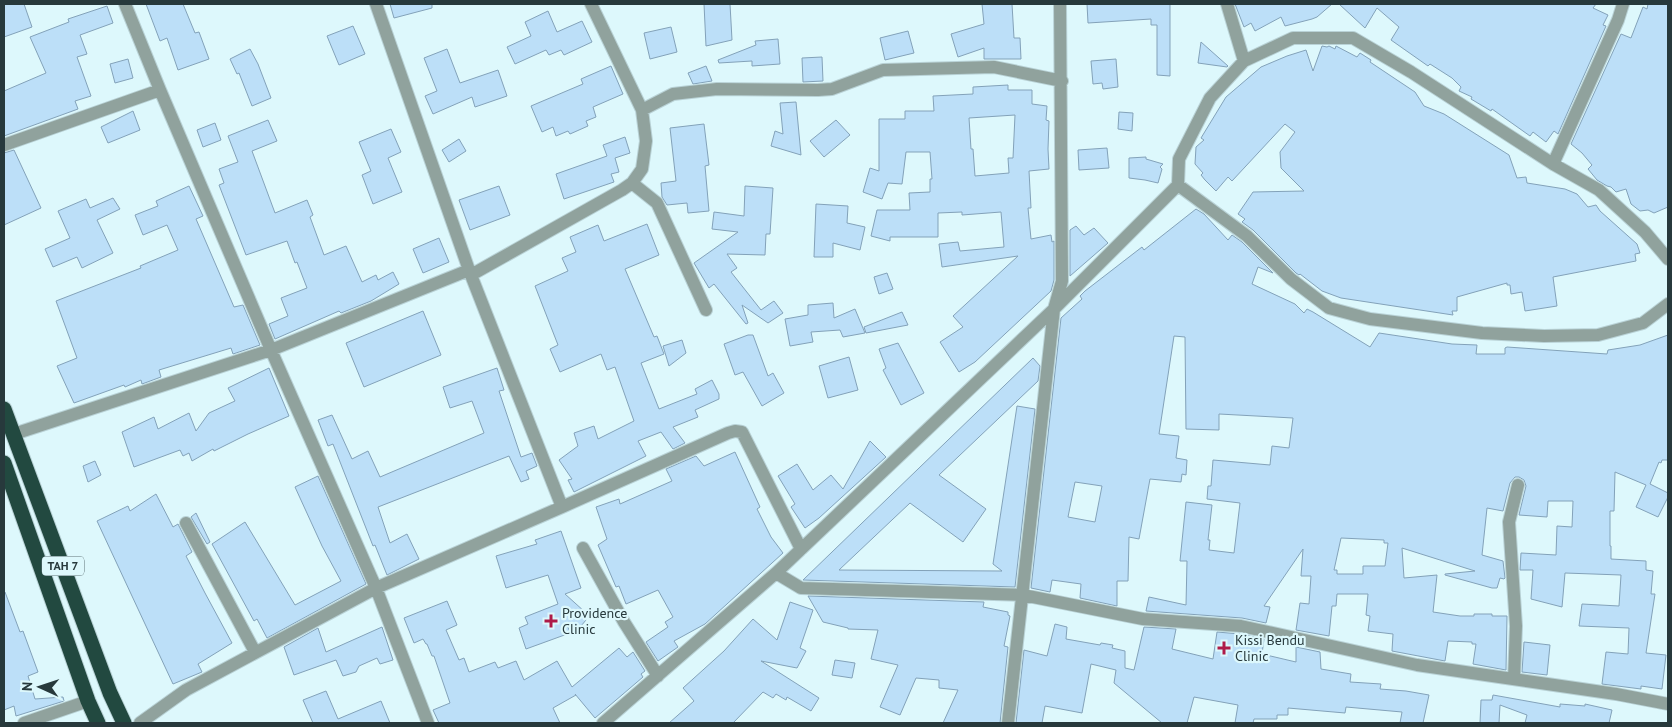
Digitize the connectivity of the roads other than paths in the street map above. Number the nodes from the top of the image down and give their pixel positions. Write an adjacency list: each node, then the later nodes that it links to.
1 (125, 4): 9 (street)
2 (376, 4): 16 (street)
3 (592, 4): 10 (street)
4 (1060, 4): 8 (street)
5 (1226, 4): 7 (street)
6 (1623, 4): 12 (street)
7 (1244, 61): 12 (street); 14 (street)
8 (1062, 81): 10 (street); 18 (street)
9 (160, 90): 11 (street); 20 (street)
10 (642, 110): 13 (street)
11 (4, 145)
12 (1553, 164): 15 (street)
13 (632, 183): 16 (street); 19 (street)
14 (1178, 185): 17 (street); 18 (street)
15 (1668, 259)
16 (470, 273): 20 (street); 25 (street)
17 (1668, 304)
18 (1054, 309): 28 (street); 31 (street)
19 (706, 310)
20 (270, 350): 22 (street); 30 (street)
21 (4, 409): 22 (highway, TAH 7)
22 (14, 434): 39 (highway, TAH 7)
23 (4, 463): 35 (highway, TAH 7)
24 (1518, 485): 34 (street)
25 (562, 507): 28 (street); 30 (street)
26 (186, 523): 32 (street)
27 (583, 548): 33 (street)
28 (801, 549): 29 (street)
29 (776, 573): 31 (street); 33 (street)
30 (376, 588): 32 (street); 41 (street)
31 (1023, 595): 34 (street); 43 (street)
32 (255, 652): 40 (street)
33 (658, 676): 42 (street)
34 (1514, 679): 36 (street)
35 (88, 701): 37 (street); 38 (highway, TAH 7)
36 (1668, 704)
37 (24, 723)
38 (98, 723)
39 (124, 723)
40 (140, 723)
41 (428, 723)
42 (603, 723)
43 (1008, 723)

